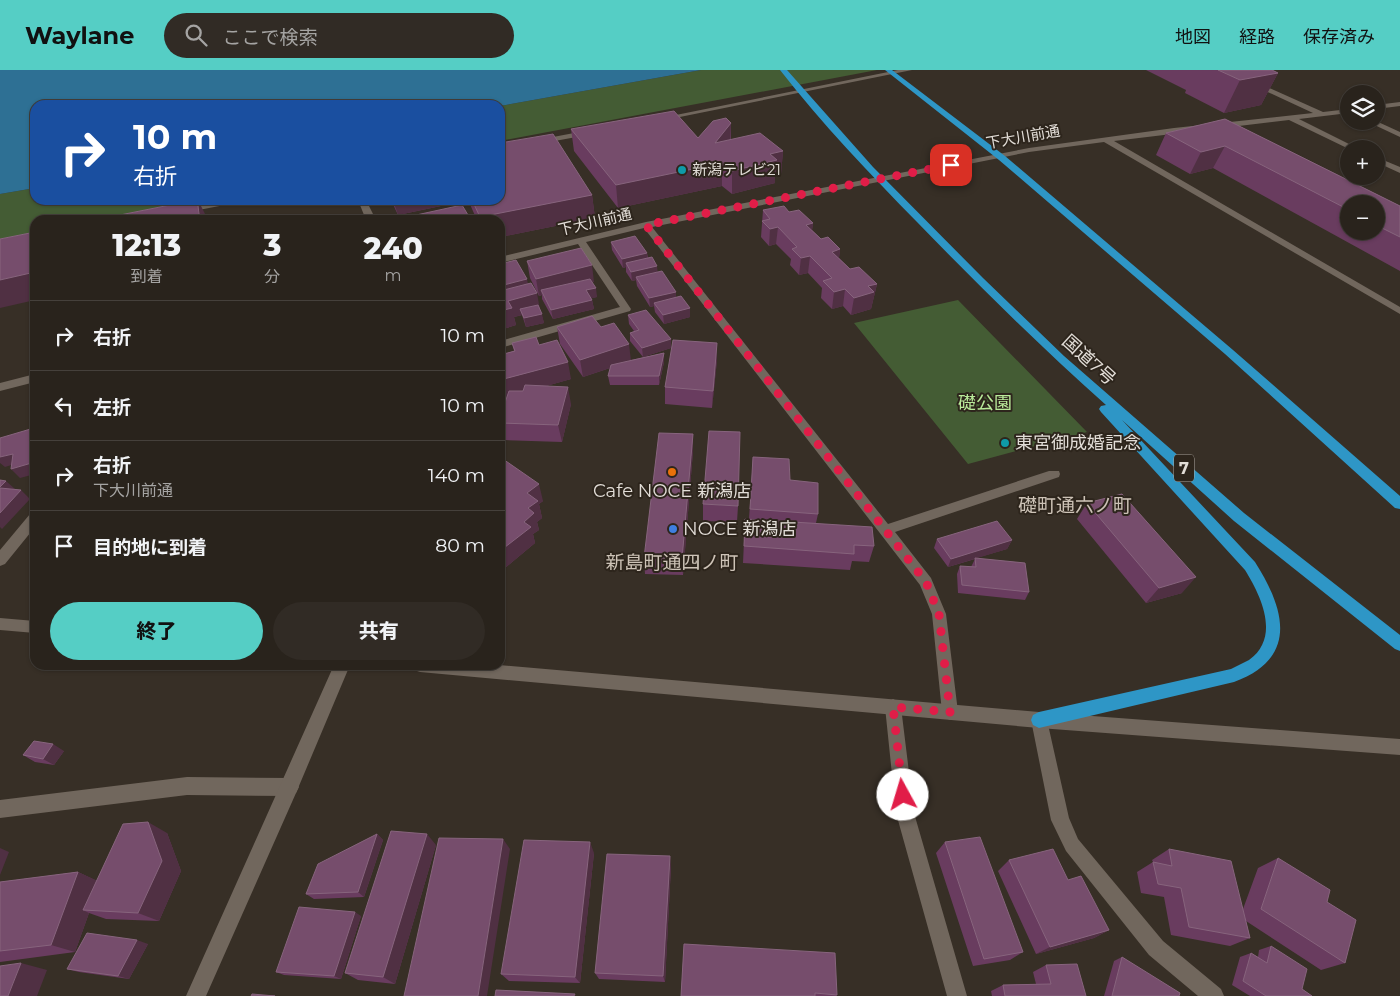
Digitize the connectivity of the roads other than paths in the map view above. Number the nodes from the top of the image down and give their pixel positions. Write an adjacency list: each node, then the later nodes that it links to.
1 (783, 70): 26 (highway, 国道7号 / 7)
2 (888, 70): 30 (highway)
3 (909, 70): 10 (street)
4 (1223, 70): 8 (street)
5 (1400, 104): 6 (street)
6 (1385, 106)
7 (1340, 113): 8 (street, 下大川前通)
8 (1323, 114): 9 (street, 下大川前通)
9 (1290, 118): 14 (street, 下大川前通); 15 (street)
10 (647, 122)
11 (1385, 128): 13 (street)
12 (598, 131): 16 (street)
13 (1400, 135)
14 (1106, 139): 21 (street, 下大川前通); 24 (street)
15 (1340, 142)
16 (505, 148)
17 (1385, 163): 18 (street)
18 (1400, 170)
19 (210, 205): 20 (street)
20 (170, 213)
21 (646, 225): 22 (street, 下大川前通); 32 (street)
22 (580, 240): 23 (street, 下大川前通); 25 (street)
23 (505, 259)
24 (1400, 311)
25 (505, 344)
26 (1060, 358): 36 (highway, 国道7号 / 7); 41 (highway)
27 (30, 379): 28 (street)
28 (0, 387)
29 (1054, 474): 32 (street)
30 (1400, 504)
31 (30, 524): 33 (street)
32 (885, 530): 40 (street)
33 (0, 560)
34 (0, 624): 35 (street)
35 (30, 627)
36 (1400, 644)
37 (340, 670): 43 (street)
38 (476, 670): 39 (street)
39 (893, 707): 40 (street); 46 (street)
40 (950, 712): 41 (street)
41 (1039, 720): 42 (street); 47 (street)
42 (1400, 748)
43 (290, 787): 44 (street); 45 (street)
44 (0, 809)
45 (196, 996)
46 (957, 996)
47 (1214, 996)

